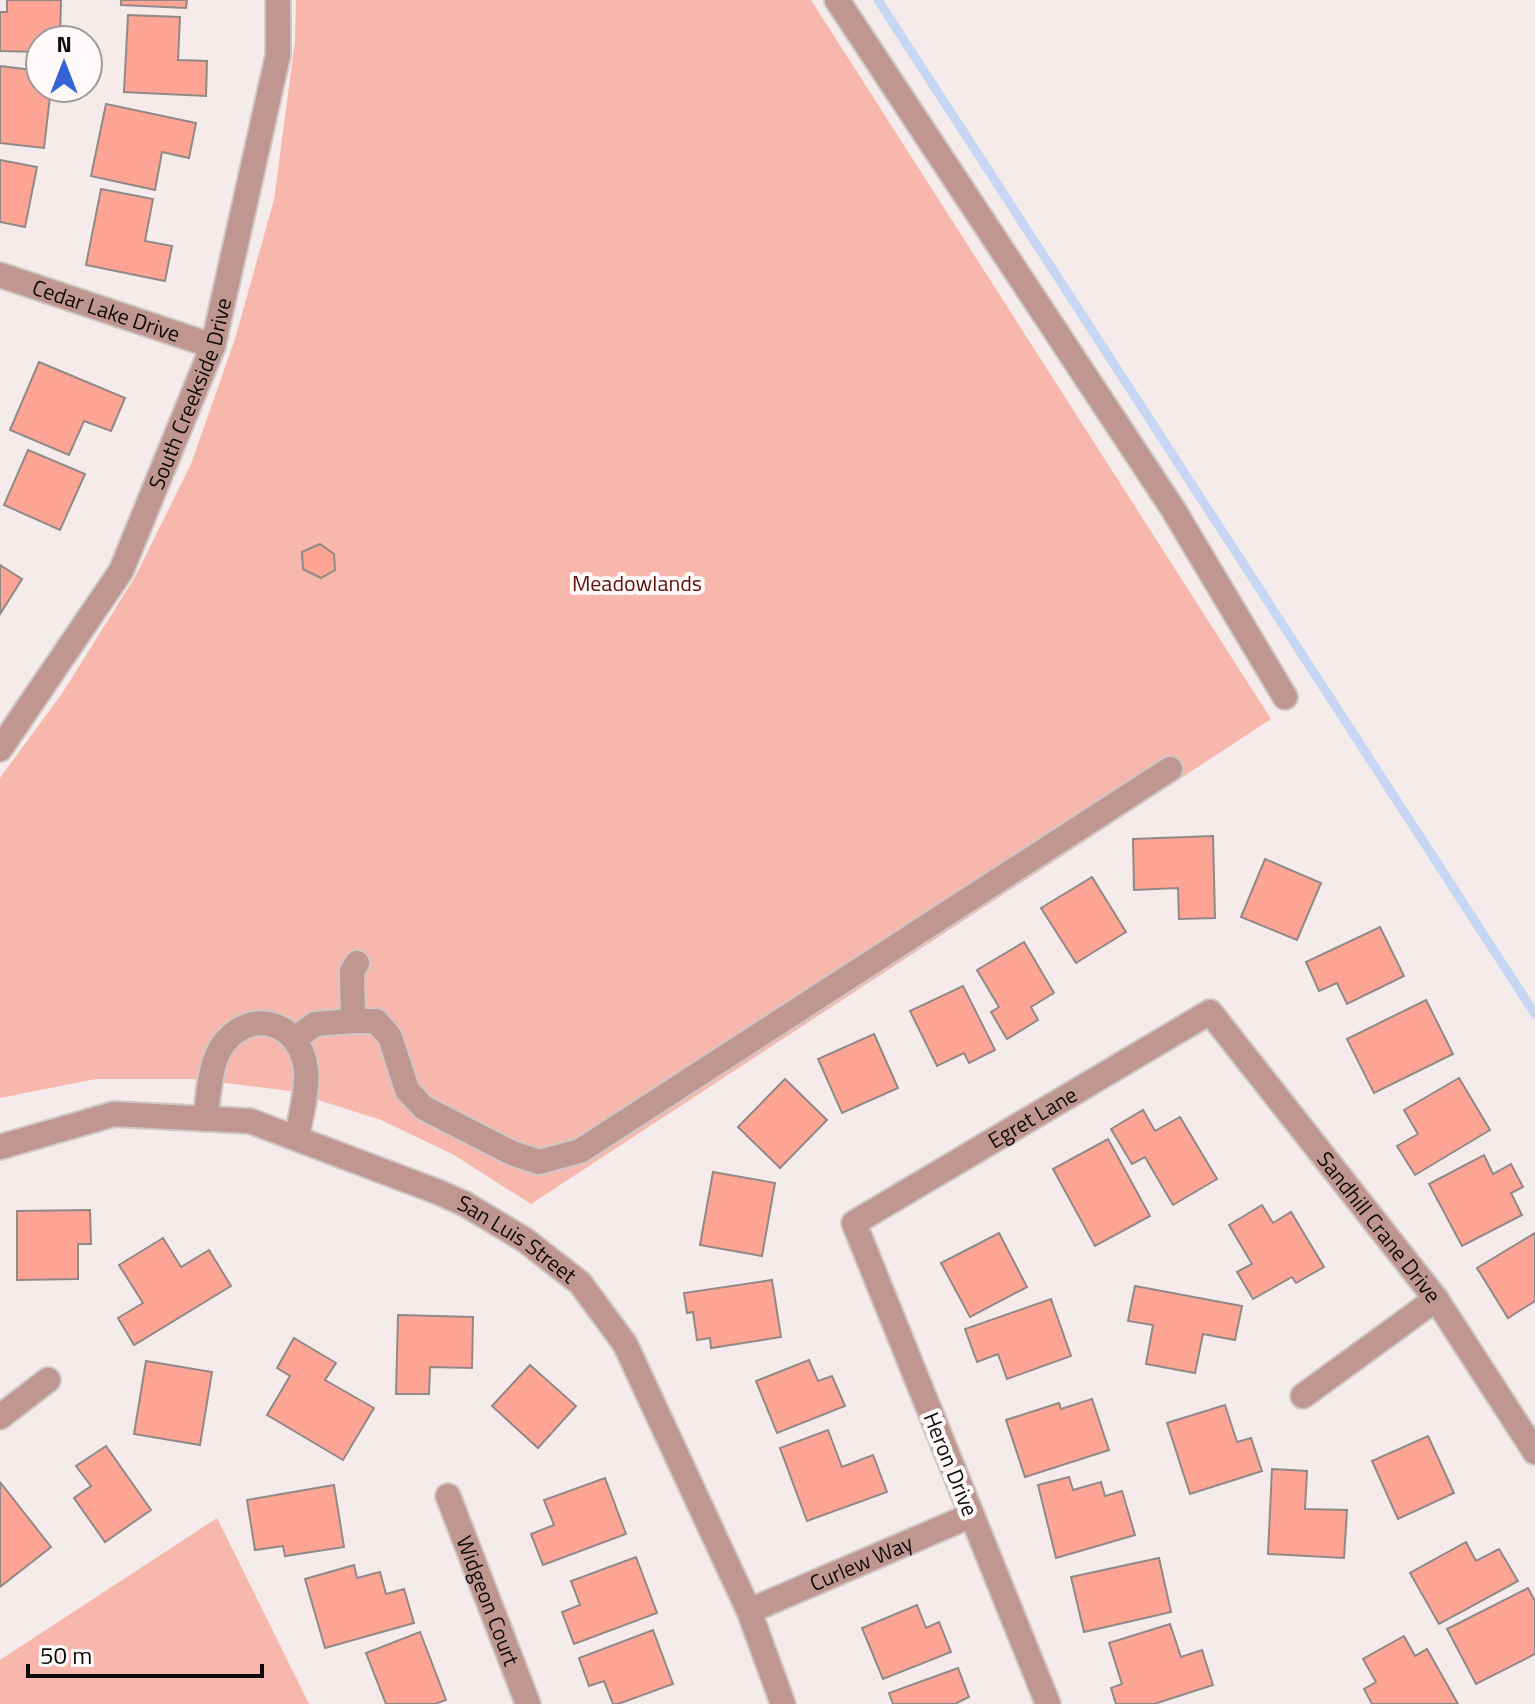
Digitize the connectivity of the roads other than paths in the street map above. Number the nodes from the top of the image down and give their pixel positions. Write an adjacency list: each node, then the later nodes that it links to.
1 (278, 0): 4 (street, South Creekside Drive)
2 (837, 0): 5 (street)
3 (0, 275): 4 (street, Cedar Lake Drive)
4 (213, 346): 6 (street, South Creekside Drive)
5 (1285, 697)
6 (0, 749)
7 (1170, 769): 10 (street)
8 (357, 963): 10 (street)
9 (1210, 1012): 15 (street, Egret Lane); 16 (street, Sandhill Crane Drive)
10 (353, 1021): 11 (street)
11 (295, 1039): 12 (street); 13 (street)
12 (205, 1119): 13 (street, San Luis Street); 14 (street, San Luis Street)
13 (297, 1138): 23 (street, San Luis Street)
14 (0, 1147)
15 (854, 1223): 22 (street, Heron Drive)
16 (1436, 1299): 18 (street); 20 (street, Sandhill Crane Drive)
17 (48, 1380): 19 (street)
18 (1303, 1396)
19 (0, 1417)
20 (1535, 1452)
21 (448, 1496): 24 (street, Widgeon Court)
22 (972, 1515): 23 (street, Curlew Way); 26 (street, Heron Drive)
23 (749, 1611): 25 (street, San Luis Street)
24 (528, 1704)
25 (783, 1704)
26 (1048, 1704)

